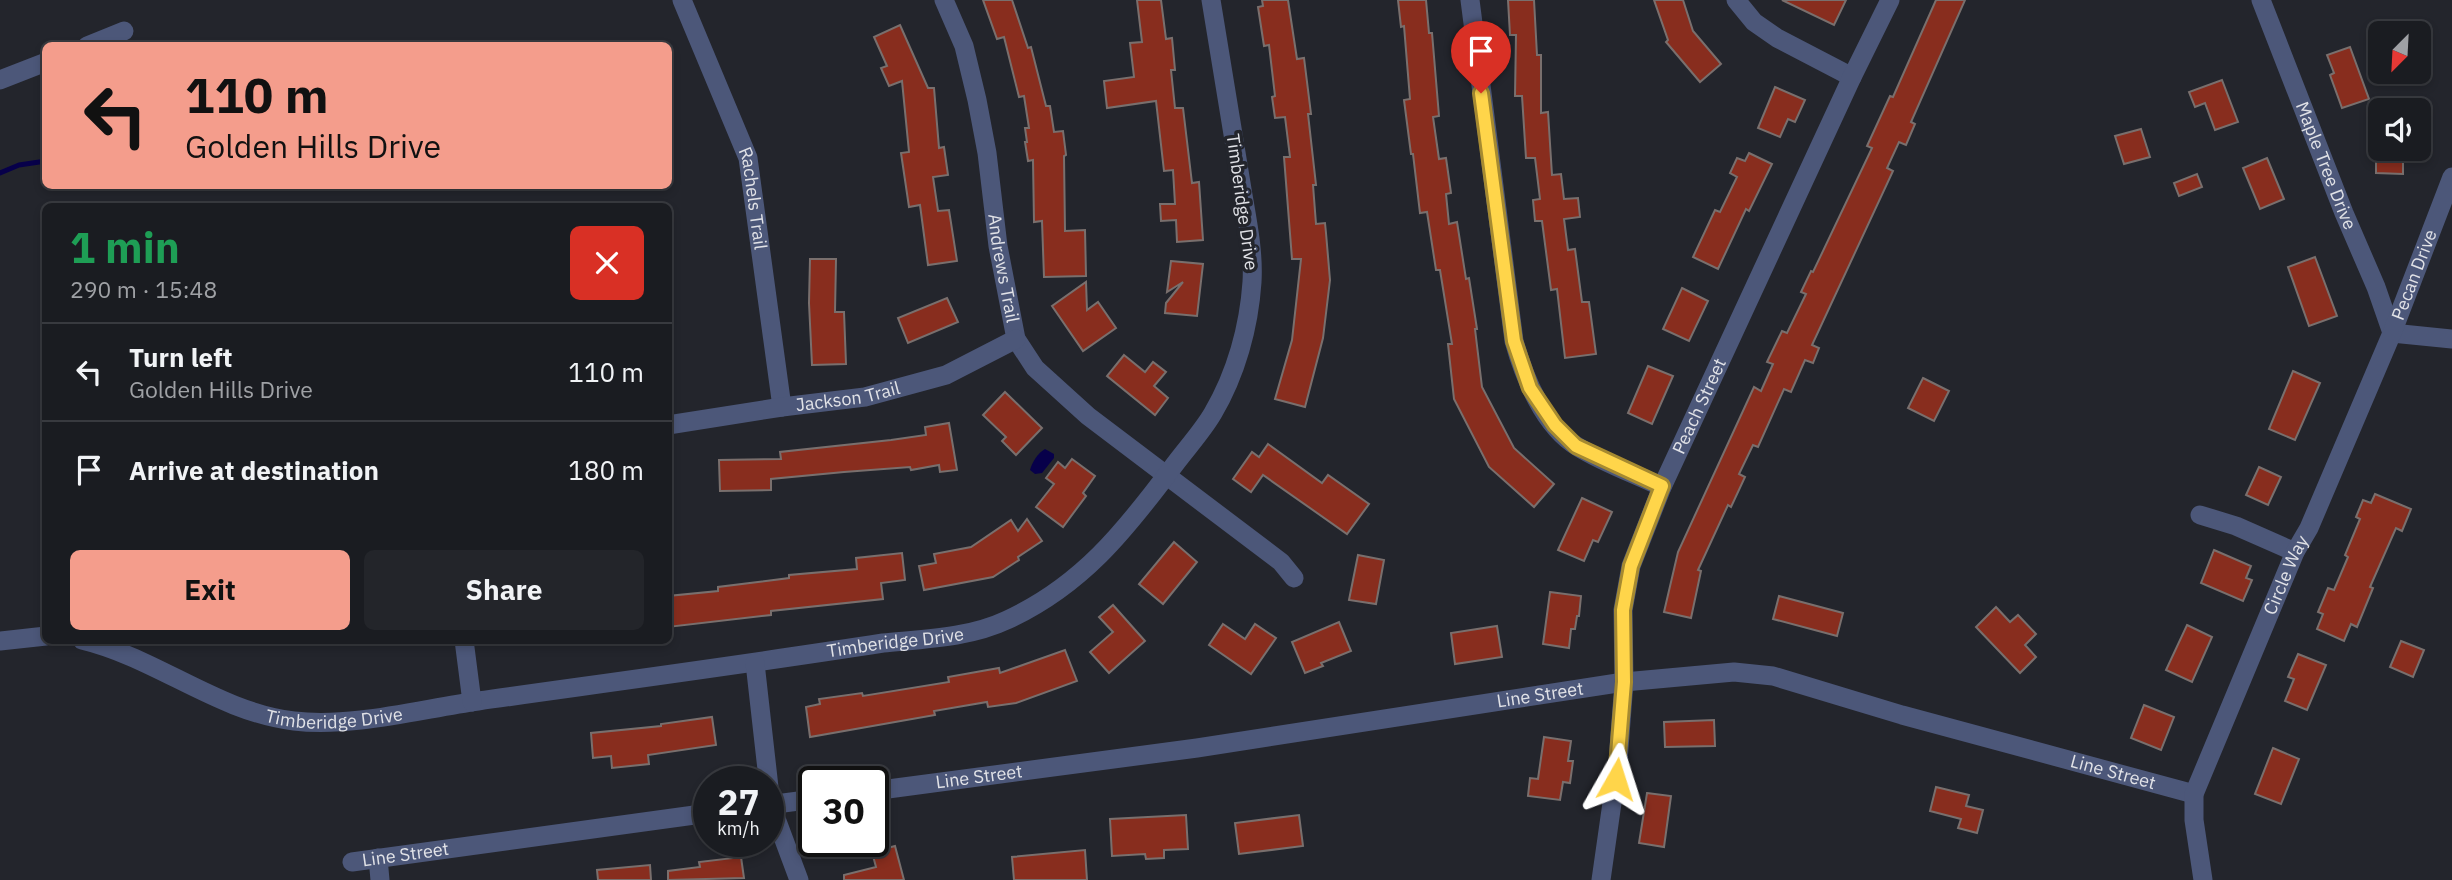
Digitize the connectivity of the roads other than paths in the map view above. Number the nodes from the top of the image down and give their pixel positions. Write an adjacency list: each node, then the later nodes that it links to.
1 (682, 0): 17 (street, Rachels Trail)
2 (944, 0): 15 (street, Andrews Trail)
3 (1211, 0): 19 (street, Timberidge Drive)
4 (1470, 0): 20 (street)
5 (1736, 0): 11 (street)
6 (1890, 0): 11 (street, Peach Street)
7 (2261, 0): 14 (street, Maple Tree Drive)
8 (124, 31): 9 (street)
9 (97, 42)
10 (42, 64): 12 (street)
11 (1852, 77): 20 (street, Peach Street)
12 (0, 80)
13 (2452, 177): 14 (street, Pecan Drive)
14 (2392, 333): 16 (street); 22 (street, Circle Way)
15 (1016, 339): 17 (street, Jackson Trail); 19 (street, Andrews Trail)
16 (2452, 339)
17 (782, 407): 18 (street, Jackson Trail)
18 (672, 424)
19 (1166, 477): 23 (street, Andrews Trail); 28 (street, Timberidge Drive)
20 (1662, 486): 29 (street, Peach Street)
21 (2200, 515): 22 (street)
22 (2295, 552): 33 (street, Circle Way)
23 (1294, 578)
24 (42, 636): 25 (street)
25 (0, 641)
26 (93, 644): 30 (street, Timberidge Drive)
27 (465, 644): 30 (street)
28 (755, 663): 30 (street, Timberidge Drive); 31 (street)
29 (1624, 682): 32 (street, Line Street); 33 (street, Line Street); 40 (street, Peach Street)
30 (472, 702)
31 (766, 766)
32 (889, 789)
33 (2194, 794): 41 (street, Circle Way)
34 (693, 815): 36 (street, Line Street)
35 (784, 841): 39 (street)
36 (378, 858): 37 (street, Line Street); 38 (street)
37 (352, 862)
38 (380, 880)
39 (799, 880)
40 (1601, 880)
41 (2203, 880)

